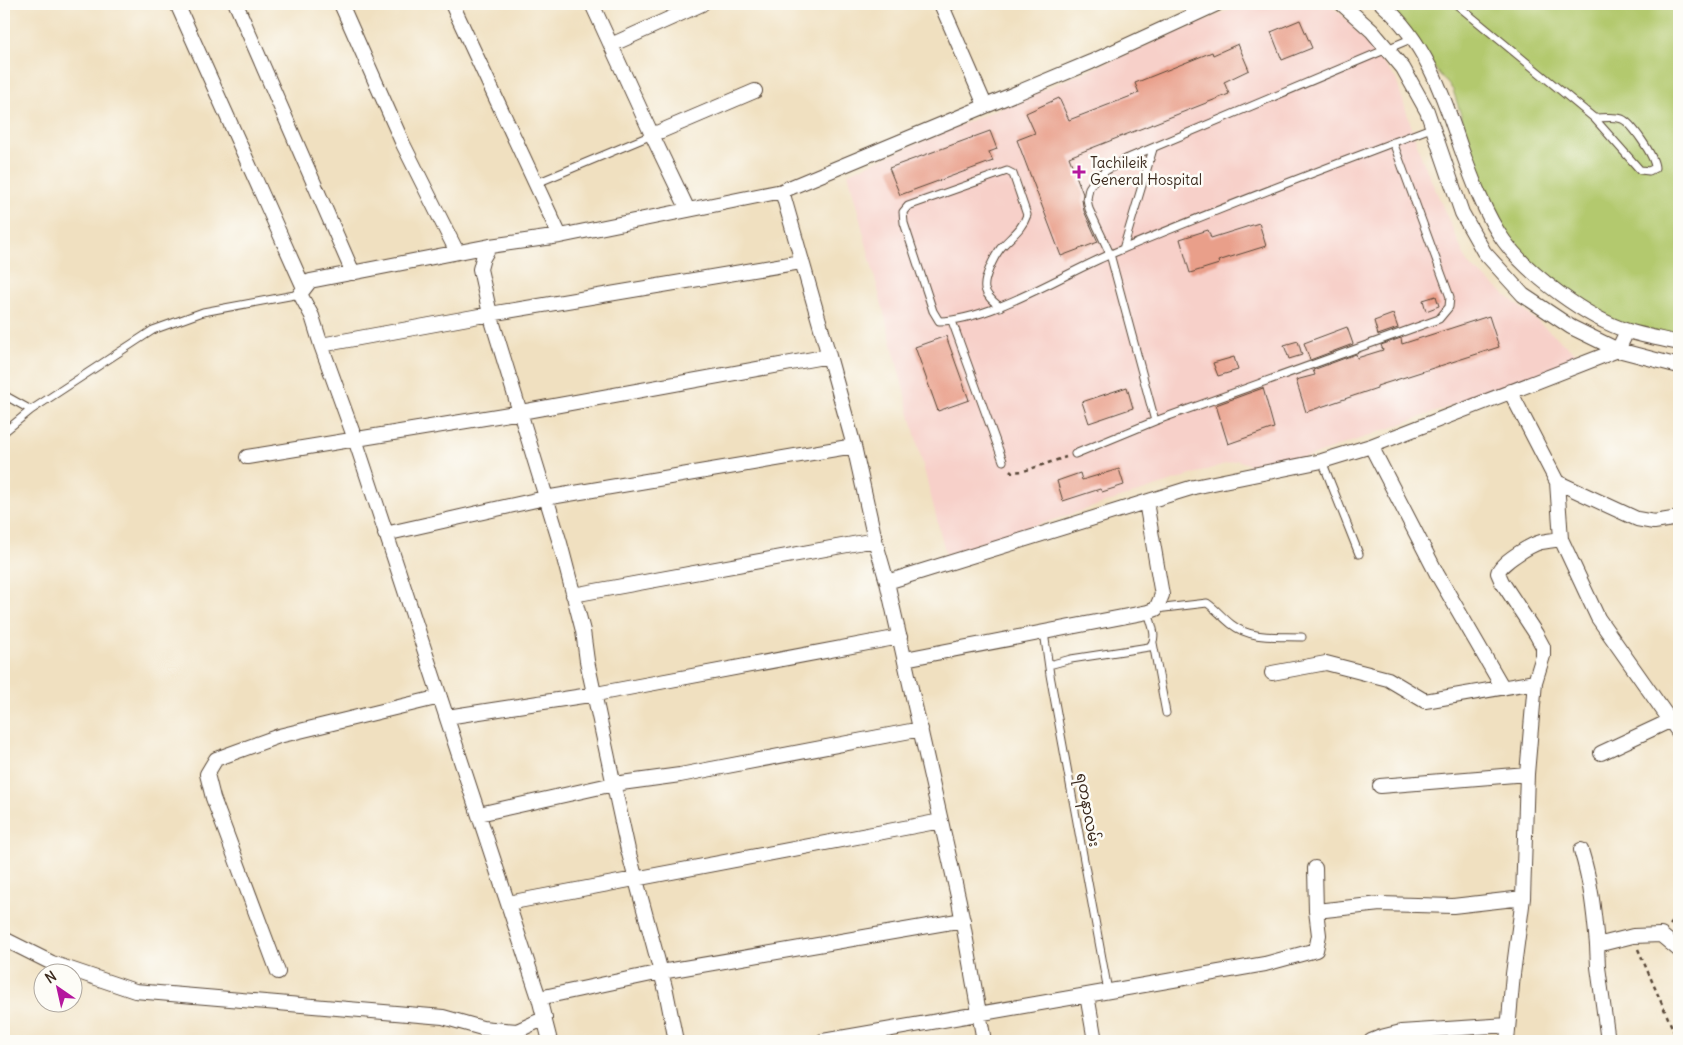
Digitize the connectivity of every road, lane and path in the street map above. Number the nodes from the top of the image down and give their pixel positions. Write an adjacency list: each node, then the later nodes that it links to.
1 (236, 4): 31 (street)
2 (341, 4): 28 (street)
3 (452, 4): 22 (street)
4 (592, 4): 13 (street)
5 (702, 4): 13 (street)
6 (1217, 4): 16 (street)
7 (1342, 4): 14 (street)
8 (1382, 4): 12 (street)
9 (1456, 4): 17 (lane)
10 (180, 5): 32 (street)
11 (947, 6): 16 (street)
12 (1413, 38): 14 (lane); 36 (street)
13 (611, 45): 19 (street)
14 (1388, 50): 18 (street); 21 (lane)
15 (755, 91): 19 (street)
16 (985, 105): 23 (street)
17 (1594, 118): 17 (lane)
18 (1431, 128): 20 (lane); 39 (street)
19 (652, 135): 22 (lane); 24 (street)
20 (1393, 142): 27 (lane); 46 (lane)
21 (1153, 149): 27 (lane); 29 (lane)
22 (536, 183): 25 (street)
23 (782, 190): 24 (street); 30 (street)
24 (688, 210): 25 (street)
25 (560, 236): 26 (street)
26 (490, 246): 28 (street); 34 (street)
27 (1124, 248): 29 (lane)
28 (457, 252): 31 (street)
29 (1110, 254): 33 (lane); 46 (lane)
30 (801, 262): 34 (street); 40 (street)
31 (352, 273): 32 (street)
32 (302, 291): 38 (street); 44 (lane)
33 (1000, 307): 35 (lane); 35 (lane)
34 (490, 314): 38 (street); 45 (street)
35 (952, 321): 53 (lane)
36 (1627, 331): 37 (street); 39 (street)
37 (1679, 343)
38 (321, 346): 48 (street)
39 (1618, 350): 41 (street); 42 (street)
40 (829, 356): 45 (street); 49 (street)
41 (1679, 366)
42 (1510, 391): 50 (street); 55 (street)
43 (4, 395): 44 (lane)
44 (31, 410): 47 (lane)
45 (521, 412): 48 (street); 56 (street)
46 (1155, 421): 51 (lane)
47 (4, 432)
48 (355, 439): 52 (street); 59 (street)
49 (854, 446): 56 (street); 61 (street)
50 (1371, 446): 54 (street); 74 (street)
51 (1075, 454): 53 (path)
52 (247, 457)
53 (1002, 461)
54 (1322, 461): 57 (street); 62 (lane)
55 (1557, 482): 58 (street); 60 (street)
56 (545, 498): 59 (street); 64 (street)
57 (1146, 502): 63 (street); 65 (street)
58 (1679, 518)
59 (385, 534): 76 (street)
60 (1561, 539): 73 (street); 79 (street)
61 (875, 540): 63 (street); 64 (street)
62 (1359, 554)
63 (887, 582): 67 (street)
64 (573, 596): 75 (street)
65 (1152, 610): 66 (street); 68 (lane); 69 (lane)
66 (1044, 632): 70 (street); 71 (lane, ရတနာလမ်း)
67 (900, 637): 70 (street); 75 (street)
68 (1302, 637)
69 (1153, 643): 71 (lane); 77 (lane)
70 (905, 659): 80 (street)
71 (1049, 665): 101 (lane, ရတနာလမ်း)
72 (1272, 673): 74 (street)
73 (1535, 682): 74 (street); 83 (street)
74 (1503, 688)
75 (596, 694): 78 (street); 84 (street)
76 (440, 697): 78 (street); 99 (street)
77 (1166, 713)
78 (447, 717): 86 (street)
79 (1675, 718): 81 (street); 82 (street)
80 (921, 729): 84 (street); 87 (street)
81 (1679, 733)
82 (1601, 753)
83 (1526, 774): 85 (street); 91 (street)
84 (614, 784): 86 (street); 90 (street)
85 (1380, 786)
86 (479, 814): 92 (street)
87 (941, 821): 90 (street); 94 (street)
88 (1581, 850): 97 (street)
89 (1315, 868): 93 (street)
90 (636, 879): 92 (street); 100 (street)
91 (1523, 898): 93 (street); 106 (street)
92 (508, 902): 103 (street)
93 (1316, 911): 101 (street)
94 (963, 920): 100 (street); 104 (street)
95 (1633, 936): 97 (street); 98 (street); 115 (path)
96 (4, 939): 105 (street)
97 (1597, 945): 114 (street)
98 (1679, 950)
99 (278, 972)
100 (661, 972): 103 (street); 108 (street)
101 (1108, 992): 102 (street)
102 (1087, 995): 104 (street); 111 (street)
103 (540, 998): 105 (street)
104 (978, 1014): 109 (street); 110 (street)
105 (545, 1018): 107 (street)
106 (1508, 1025): 112 (street); 113 (street)
107 (550, 1041)
108 (676, 1041)
109 (823, 1041)
110 (984, 1041)
111 (1095, 1041)
112 (1371, 1041)
113 (1507, 1041)
114 (1608, 1041)
115 (1678, 1041)

